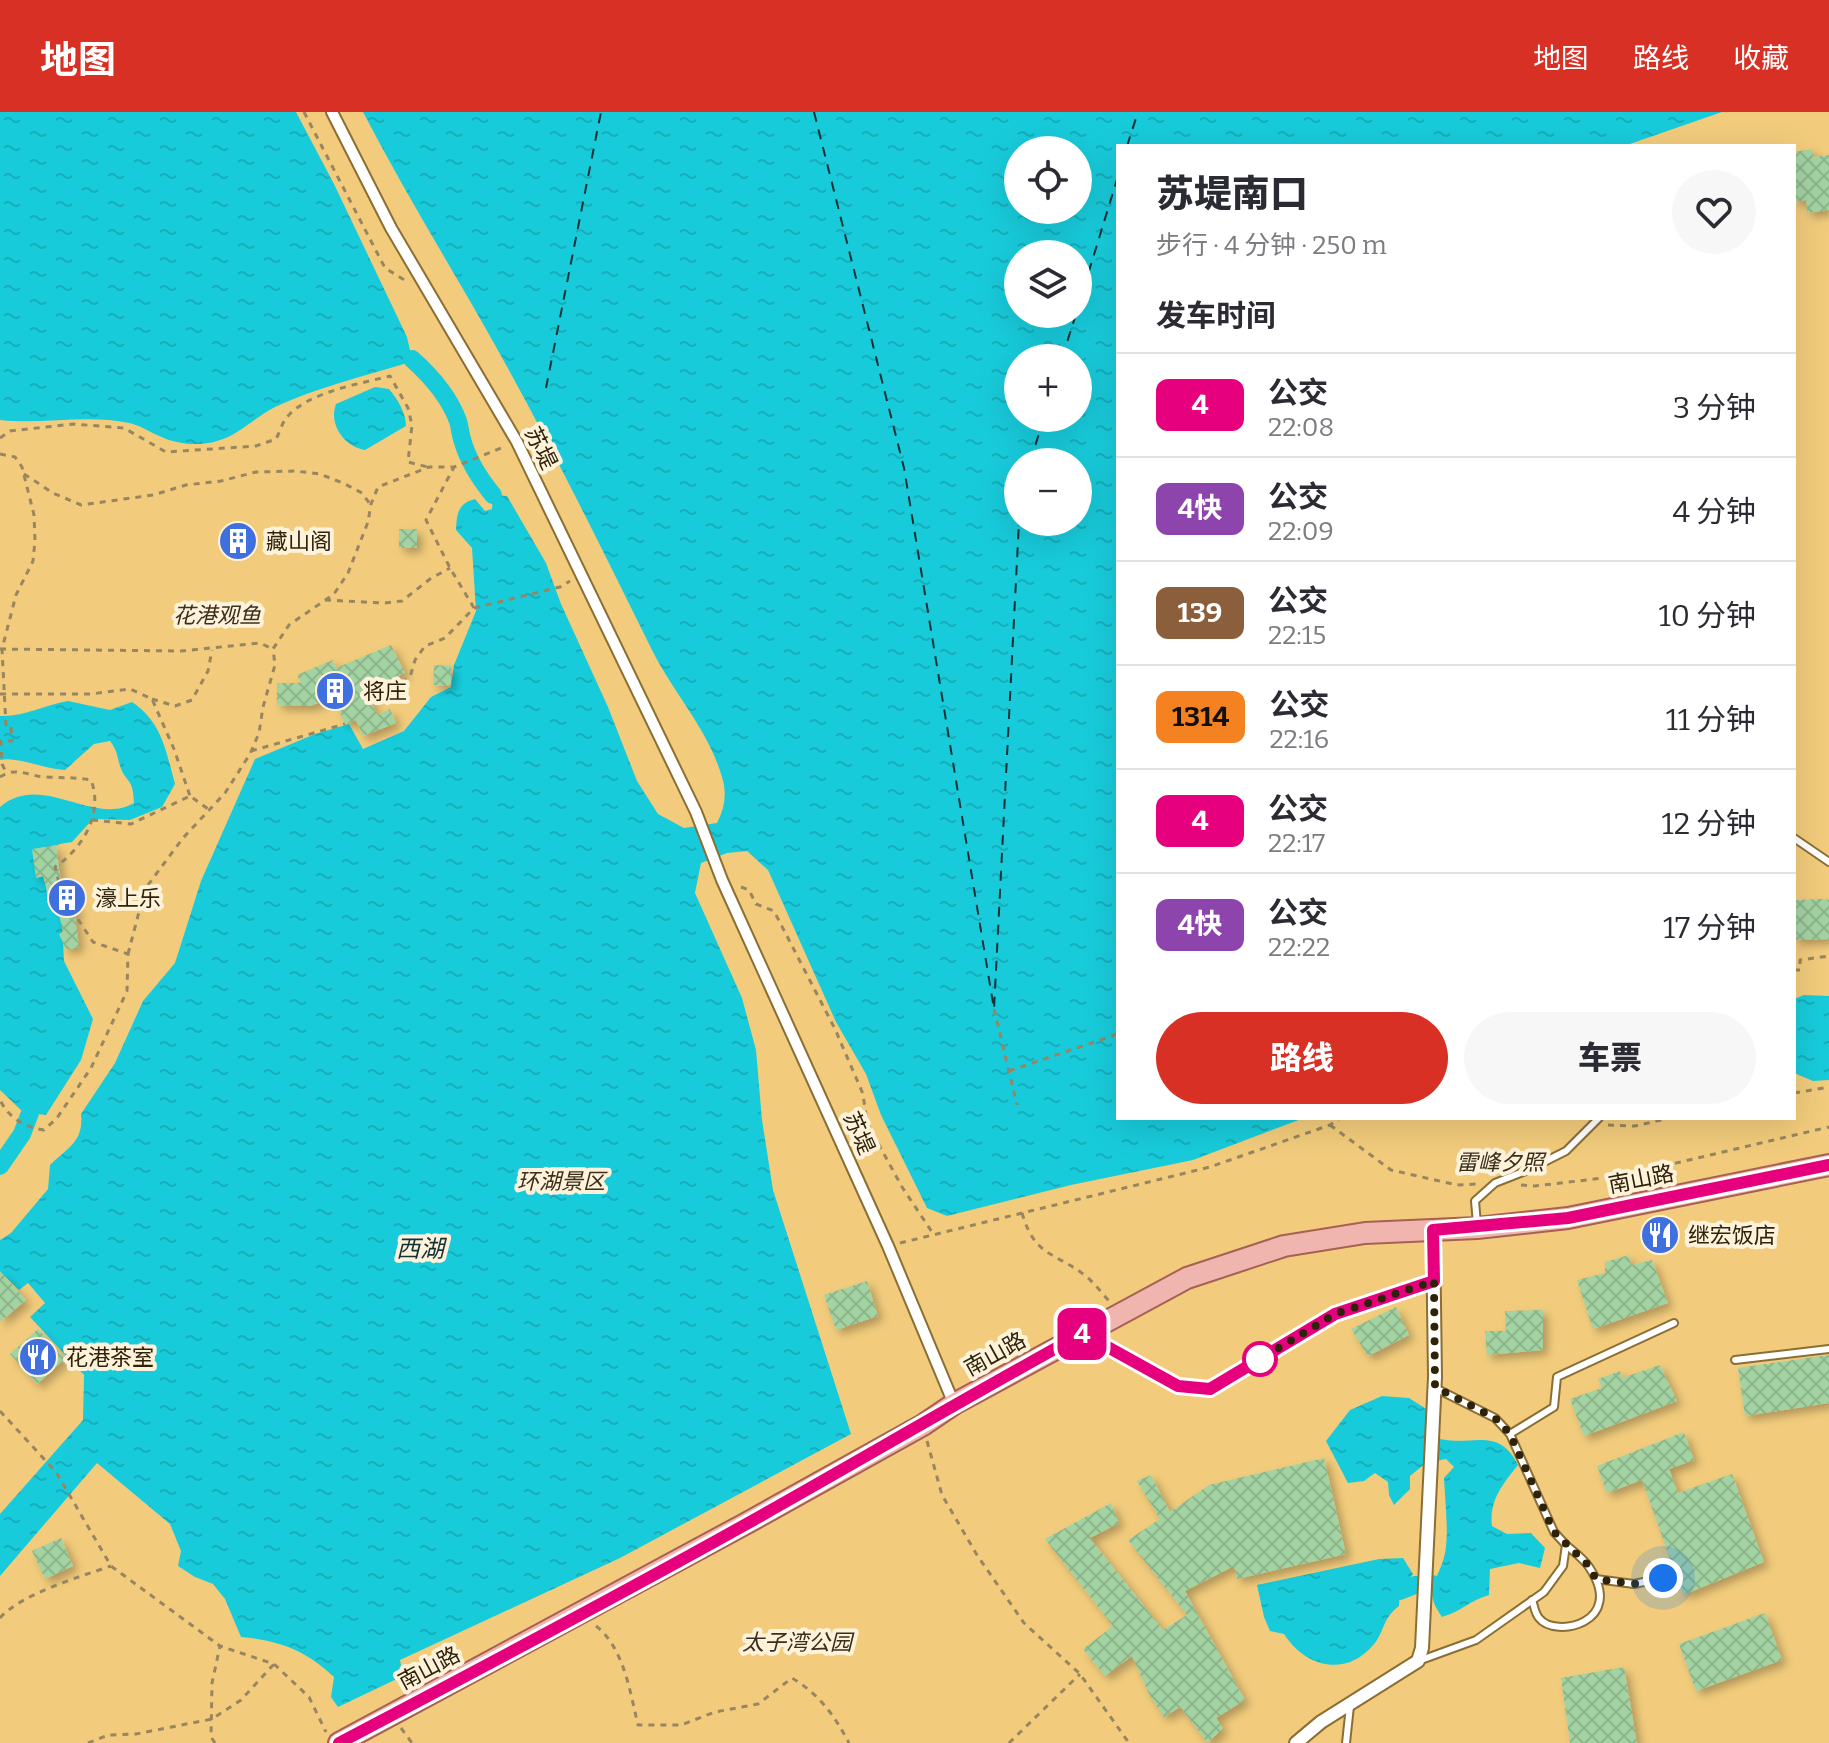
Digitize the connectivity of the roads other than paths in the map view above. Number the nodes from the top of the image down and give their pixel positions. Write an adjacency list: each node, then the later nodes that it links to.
1 (332, 112): 14 (street, 苏堤)
2 (1796, 839): 3 (lane)
3 (1829, 862)
4 (1597, 1120): 6 (lane)
5 (1829, 1165): 6 (main road, 南山路)
6 (1477, 1228): 7 (main road, 南山路)
7 (1433, 1230): 8 (street); 10 (main road, 南山路)
8 (1434, 1281): 10 (lane); 13 (street)
9 (1674, 1323): 15 (lane)
10 (1087, 1331): 14 (main road, 南山路)
11 (1829, 1349): 12 (lane)
12 (1735, 1360)
13 (1435, 1387): 15 (lane); 20 (street)
14 (954, 1404): 22 (main road, 南山路)
15 (1510, 1434): 16 (lane)
16 (1566, 1545): 18 (lane); 19 (lane)
17 (1663, 1578): 18 (lane)
18 (1596, 1579): 19 (lane)
19 (1532, 1600): 20 (lane)
20 (1418, 1661): 21 (street)
21 (1351, 1703): 23 (street); 24 (lane)
22 (339, 1743)
23 (1296, 1743)
24 (1346, 1743)

